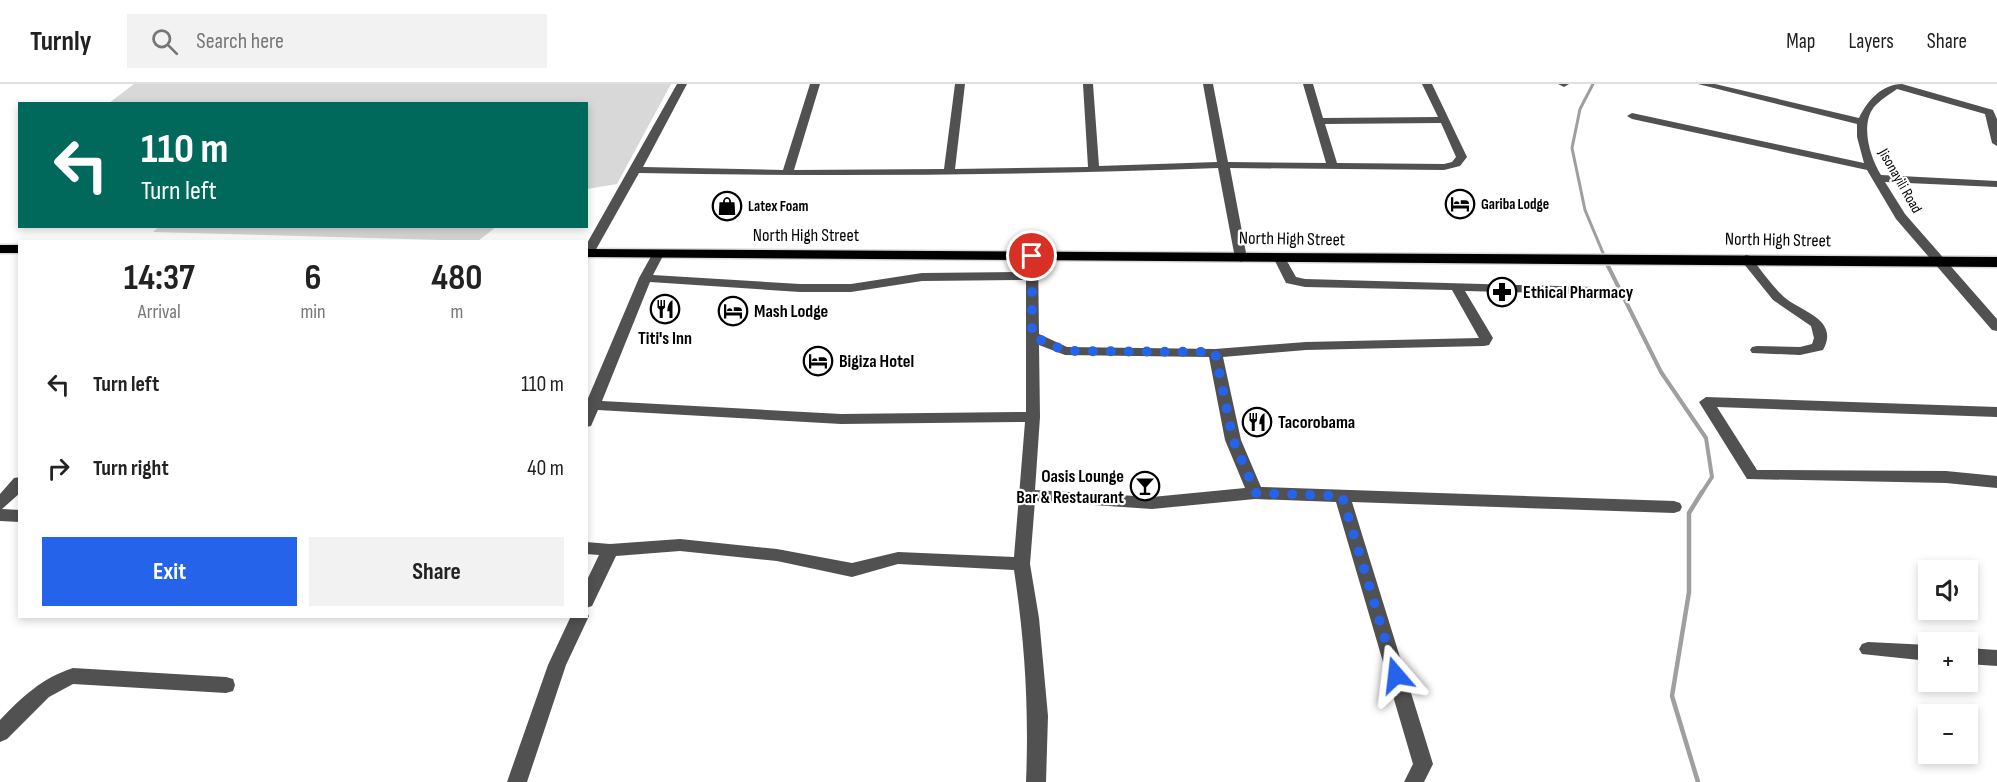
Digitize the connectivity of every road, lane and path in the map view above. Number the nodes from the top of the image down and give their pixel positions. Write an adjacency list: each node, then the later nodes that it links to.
1 (681, 84): 19 (street)
2 (815, 84): 22 (street)
3 (960, 84): 21 (street)
4 (1088, 84): 20 (street)
5 (1208, 84): 16 (street)
6 (1308, 84): 13 (street)
7 (1427, 84): 12 (street)
8 (1703, 84): 10 (street)
9 (1896, 85): 14 (street); 15 (street)
10 (1727, 87): 14 (street)
11 (1632, 116): 18 (street)
12 (1446, 120): 13 (street); 17 (street)
13 (1320, 121): 17 (street)
14 (1862, 122): 18 (street, Jisonayili Road)
15 (1997, 143)
16 (1223, 165): 17 (street); 20 (street); 31 (street)
17 (1333, 167)
18 (1871, 168): 23 (street, Jisonayili Road)
19 (634, 170): 22 (street); 27 (street)
20 (1094, 170): 21 (street)
21 (949, 172): 22 (street)
22 (787, 173)
23 (1879, 178): 24 (street); 34 (street, Jisonayili Road)
24 (1997, 184)
25 (0, 249): 26 (highway)
26 (18, 249)
27 (588, 251)
28 (588, 253): 29 (highway, North High Street)
29 (658, 254): 30 (highway, North High Street); 37 (street)
30 (1032, 256): 31 (highway, North High Street); 36 (street)
31 (1241, 258): 32 (highway, North High Street)
32 (1281, 259): 33 (highway, North High Street); 38 (street)
33 (1746, 259): 34 (highway, North High Street); 42 (street)
34 (1938, 262): 35 (highway, North High Street); 40 (street, Jisonayili Road)
35 (1997, 262)
36 (1032, 276): 37 (street); 41 (street)
37 (645, 278): 44 (street)
38 (1456, 287): 39 (street); 43 (street)
39 (1587, 290)
40 (1997, 327)
41 (1032, 336): 43 (street); 46 (street)
42 (1757, 351)
43 (1215, 352): 50 (street)
44 (594, 405): 46 (street); 47 (street)
45 (1997, 412): 48 (street)
46 (1033, 417): 51 (street)
47 (588, 418)
48 (1997, 482)
49 (18, 484): 53 (street)
50 (1256, 493): 51 (street); 52 (street)
51 (1026, 495): 59 (street)
52 (1342, 496): 54 (street); 70 (street)
53 (0, 504)
54 (1674, 507)
55 (0, 515): 56 (street)
56 (18, 516)
57 (588, 548): 58 (street)
58 (610, 550): 59 (street); 60 (street)
59 (1022, 564): 69 (street)
60 (588, 597)
61 (579, 618): 68 (street)
62 (1868, 649): 63 (street)
63 (1918, 652)
64 (1978, 657): 65 (street)
65 (1997, 658)
66 (226, 685): 67 (street)
67 (0, 733)
68 (517, 782)
69 (1036, 782)
70 (1414, 782)

